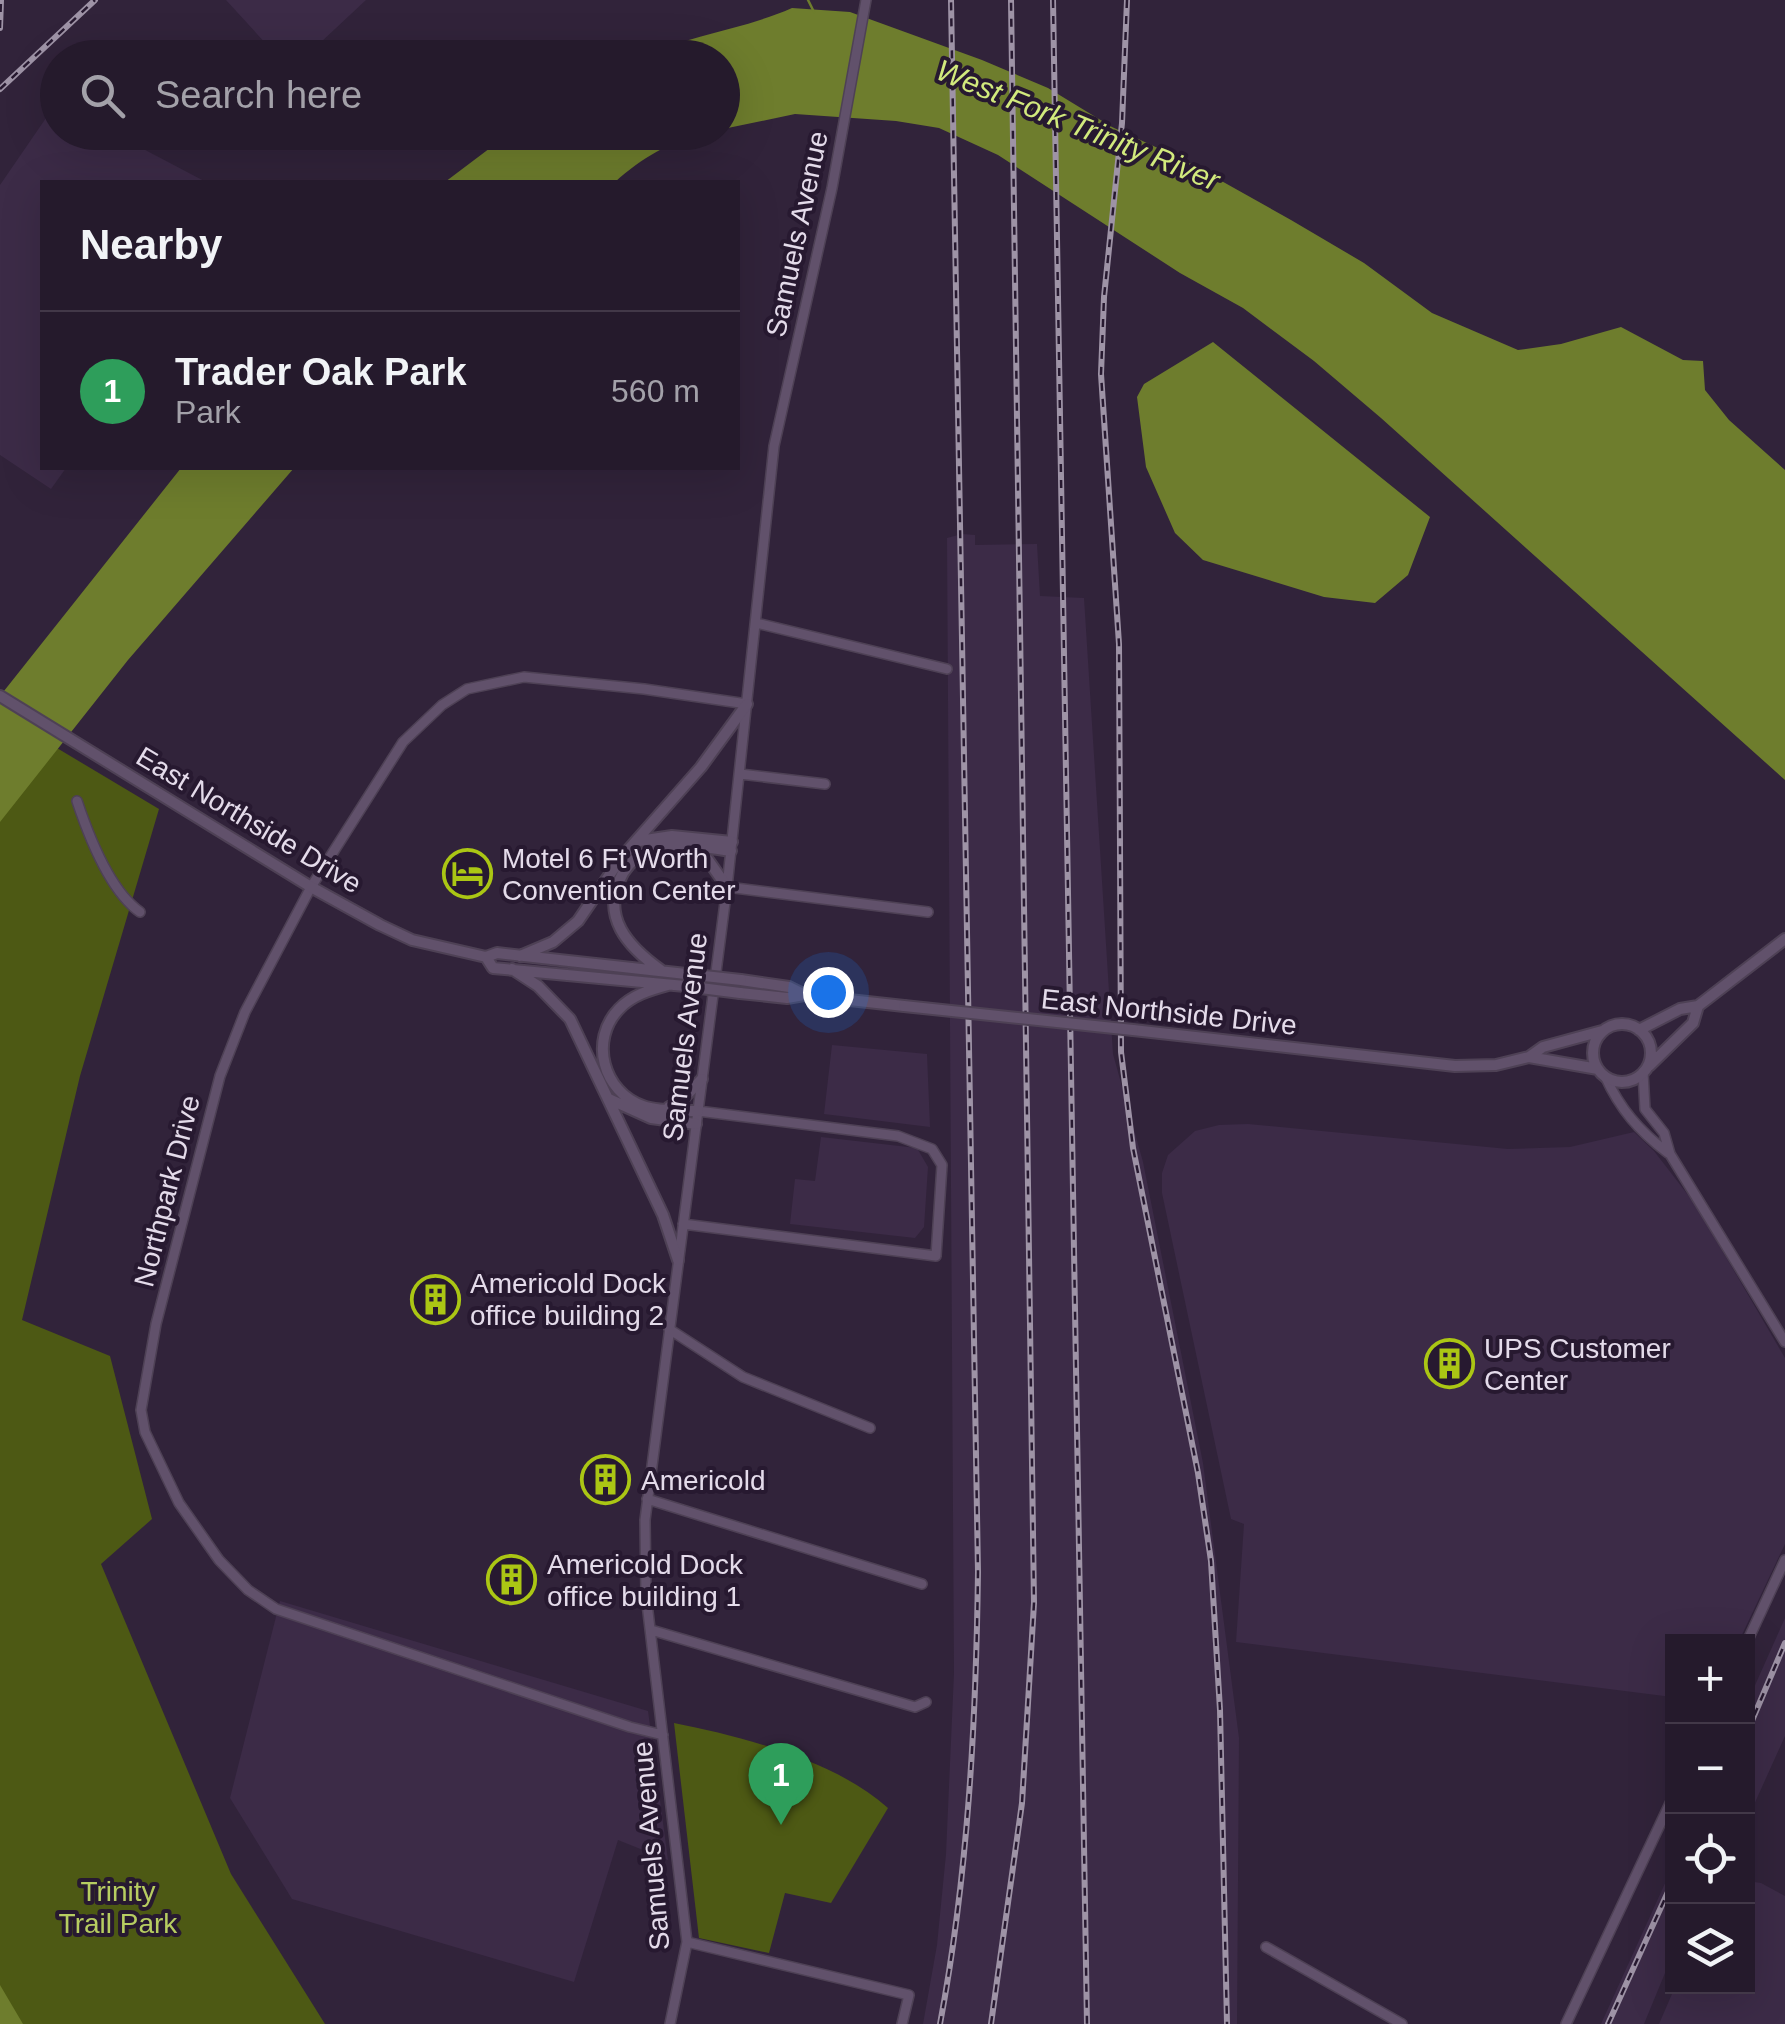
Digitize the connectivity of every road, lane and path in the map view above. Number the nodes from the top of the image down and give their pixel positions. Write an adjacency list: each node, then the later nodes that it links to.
1 (866, 0): 2 (street, Samuels Avenue)
2 (756, 623): 3 (street); 5 (street, Samuels Avenue)
3 (947, 669)
4 (0, 696): 12 (street, East Northside Drive)
5 (747, 704): 6 (street, Samuels Avenue); 9 (street); 12 (street, Northpark Drive)
6 (740, 774): 7 (street); 11 (street, Samuels Avenue)
7 (825, 784)
8 (77, 801): 14 (street)
9 (638, 841): 11 (street); 18 (street)
10 (692, 847): 11 (street); 13 (street); 20 (street)
11 (732, 847): 13 (street, Samuels Avenue)
12 (312, 887): 17 (street, East Northside Drive); 46 (street, Northpark Drive)
13 (727, 888): 15 (street); 29 (street, Samuels Avenue)
14 (140, 912)
15 (928, 912)
16 (1785, 939): 23 (street)
17 (486, 957): 18 (street, East Northside Drive); 19 (street, East Northside Drive)
18 (519, 957): 20 (street, East Northside Drive)
19 (512, 970): 21 (street, East Northside Drive); 30 (street)
20 (662, 972): 22 (street, East Northside Drive, bridge)
21 (668, 985): 22 (street, East Northside Drive, bridge); 31 (street)
22 (804, 994): 26 (street, East Northside Drive, bridge)
23 (1698, 1006): 25 (street); 27 (street)
24 (1604, 1030): 25 (street); 26 (street, East Northside Drive); 28 (street)
25 (1639, 1030): 27 (street)
26 (1529, 1058): 28 (street, East Northside Drive)
27 (1644, 1070): 28 (street); 34 (street)
28 (1601, 1073): 34 (street)
29 (702, 1079): 31 (street); 32 (street, Samuels Avenue)
30 (609, 1099): 33 (street); 36 (street)
31 (664, 1110): 32 (street)
32 (698, 1111): 33 (street, Samuels Avenue); 35 (street)
33 (696, 1124): 35 (street, Samuels Avenue)
34 (1670, 1154): 38 (street)
35 (683, 1224): 36 (street, Samuels Avenue)
36 (678, 1260): 37 (street, Samuels Avenue)
37 (669, 1329): 39 (street); 40 (street, Samuels Avenue)
38 (1785, 1342)
39 (870, 1428)
40 (647, 1499): 42 (street); 43 (street, Samuels Avenue)
41 (1785, 1560): 44 (street)
42 (922, 1584)
43 (651, 1630): 45 (street); 46 (street, Samuels Avenue)
44 (1750, 1634)
45 (926, 1702)
46 (663, 1734): 48 (street, Samuels Avenue)
47 (1665, 1814): 53 (street)
48 (687, 1942): 50 (street, Samuels Avenue); 51 (street)
49 (1266, 1947): 52 (street)
50 (670, 2024)
51 (902, 2024)
52 (1402, 2024)
53 (1566, 2024)

